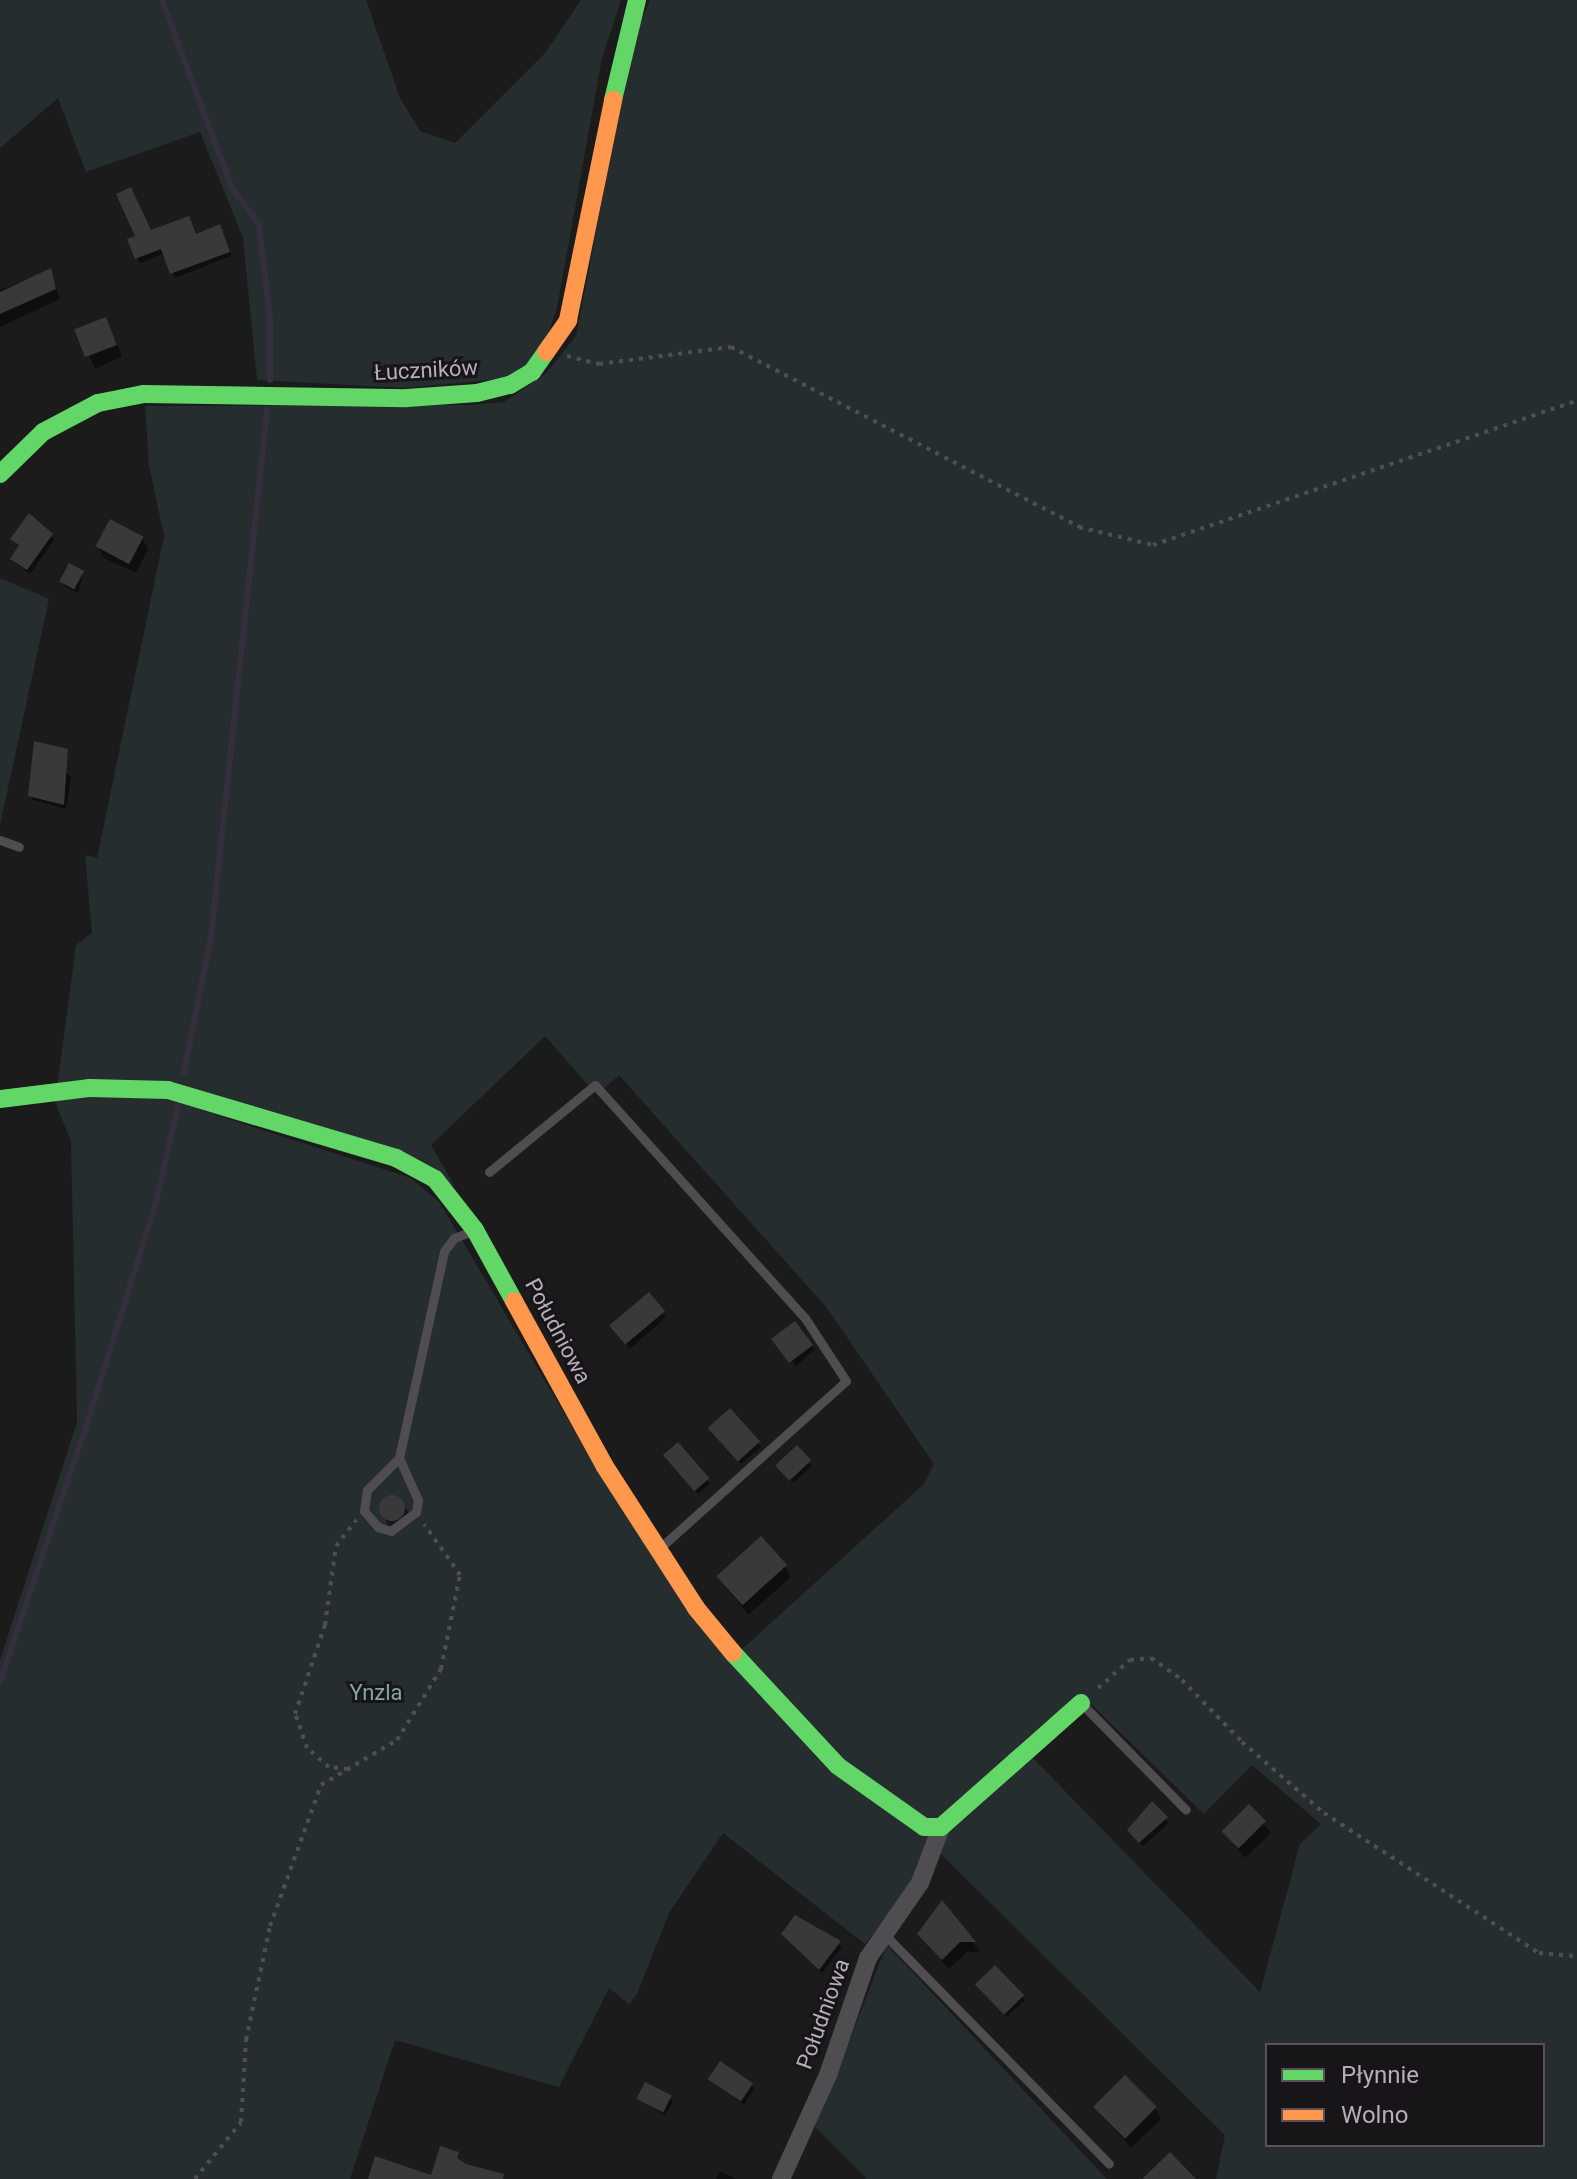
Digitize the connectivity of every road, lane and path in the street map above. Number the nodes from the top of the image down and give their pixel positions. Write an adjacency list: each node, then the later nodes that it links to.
1 (637, 0): 2 (street, Łuczników)
2 (551, 352): 3 (path); 4 (street, Łuczników)
3 (1577, 401)
4 (0, 474)
5 (0, 840): 6 (lane)
6 (19, 847)
7 (0, 1099): 9 (street, Południowa)
8 (489, 1172): 13 (lane)
9 (475, 1230): 10 (lane); 13 (street, Południowa)
10 (399, 1458): 11 (lane); 12 (lane)
11 (364, 1511): 12 (lane); 15 (path)
12 (416, 1512): 15 (path)
13 (657, 1551): 17 (street, Południowa)
14 (1081, 1703): 16 (lane); 17 (street, Południowa); 19 (path)
15 (351, 1770): 21 (path)
16 (1186, 1810)
17 (941, 1827): 18 (street, Południowa)
18 (884, 1935): 20 (lane); 22 (street, Południowa)
19 (1577, 1956)
20 (1109, 2164)
21 (195, 2179)
22 (781, 2179)

